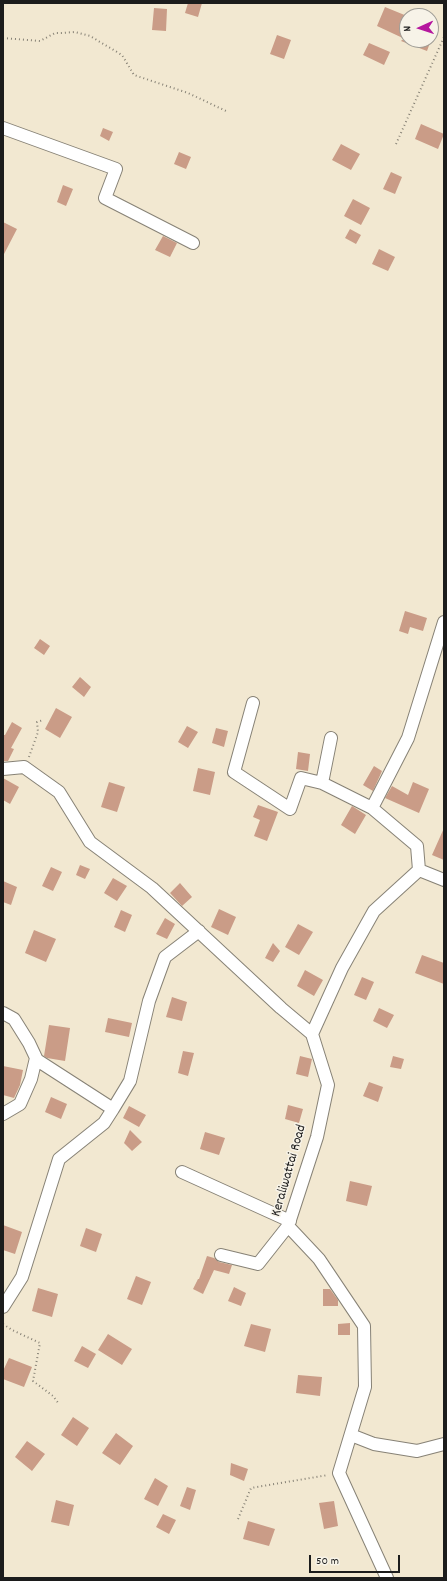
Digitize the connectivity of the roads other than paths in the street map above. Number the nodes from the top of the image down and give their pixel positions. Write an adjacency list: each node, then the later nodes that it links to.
1 (3, 128): 2 (street)
2 (193, 243)
3 (444, 622): 8 (street)
4 (253, 703): 7 (street)
5 (330, 738): 7 (street)
6 (3, 769): 11 (street)
7 (322, 783): 8 (street)
8 (372, 808): 9 (street)
9 (419, 870): 10 (street); 13 (street)
10 (444, 880)
11 (199, 931): 13 (street); 15 (street)
12 (3, 1013): 14 (street)
13 (312, 1034): 18 (street, Keraliwattai Road)
14 (36, 1058): 15 (street); 16 (street)
15 (113, 1109): 20 (street)
16 (3, 1114)
17 (182, 1172): 18 (street)
18 (289, 1223): 19 (street); 21 (street, Keraliwattai Road)
19 (221, 1255)
20 (3, 1306)
21 (351, 1436): 22 (street); 23 (street, Keraliwattai Road)
22 (444, 1444)
23 (387, 1578)

